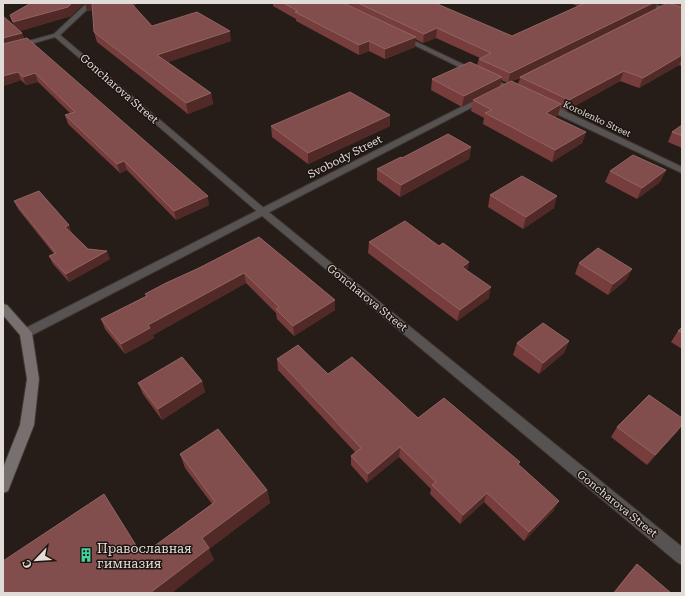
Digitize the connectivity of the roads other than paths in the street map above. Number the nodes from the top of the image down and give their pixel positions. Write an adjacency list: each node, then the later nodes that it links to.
1 (91, 3): 8 (street)
2 (645, 3): 4 (street)
3 (676, 3): 4 (street)
4 (664, 9): 5 (street); 6 (street)
5 (657, 13)
6 (682, 15)
7 (394, 33): 10 (street)
8 (56, 34): 9 (street); 14 (street, Goncharova Street)
9 (3, 50)
10 (511, 86): 11 (street); 14 (street, Svobody Street)
11 (522, 94)
12 (542, 104): 13 (street, Korolenko Street)
13 (682, 170)
14 (263, 212): 16 (street, Svobody Street); 18 (street, Goncharova Street)
15 (3, 308): 16 (main road)
16 (26, 333): 17 (main road)
17 (3, 486)
18 (682, 557)

